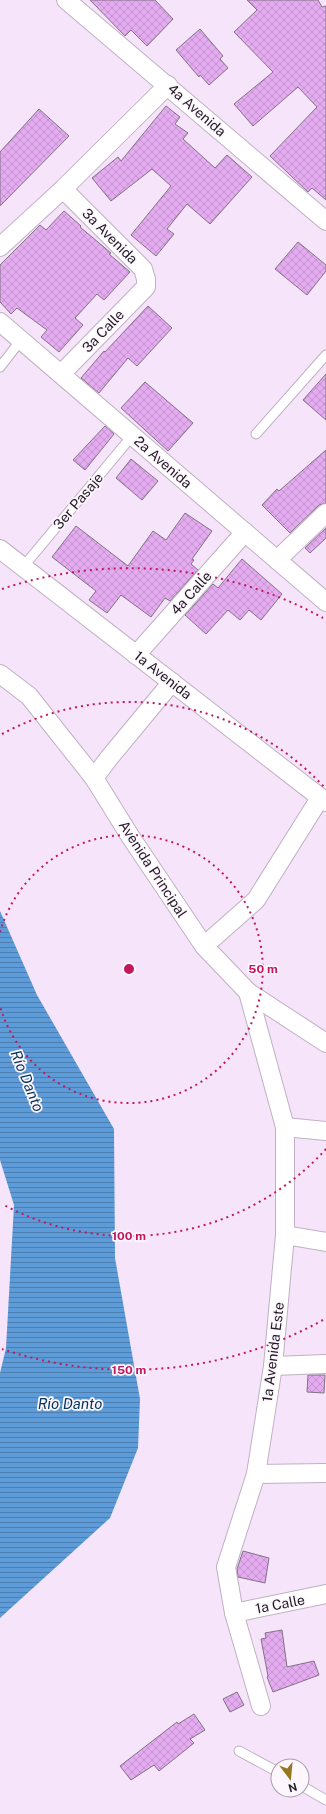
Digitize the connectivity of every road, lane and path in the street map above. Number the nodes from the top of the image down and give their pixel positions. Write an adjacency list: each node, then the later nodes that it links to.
1 (66, 0): 2 (street, 4a Avenida)
2 (168, 85): 3 (street); 4 (street, 4a Avenida)
3 (63, 189): 5 (street); 6 (street, 3a Avenida)
4 (326, 221)
5 (0, 247)
6 (146, 287): 11 (street, 3a Calle)
7 (0, 322): 8 (street, 2a Avenida)
8 (21, 340): 10 (lane); 11 (street, 2a Avenida)
9 (326, 355): 12 (lane)
10 (0, 367)
11 (61, 374): 13 (street, 2a Avenida)
12 (256, 434)
13 (132, 436): 15 (street, 2a Avenida); 18 (lane, 3er Pasaje)
14 (326, 513): 17 (street)
15 (245, 532): 17 (street, 2a Avenida); 20 (street, 4a Calle)
16 (0, 549): 18 (street, 1a Avenida)
17 (277, 560): 19 (street, 2a Avenida)
18 (23, 567): 20 (street, 1a Avenida)
19 (326, 602)
20 (136, 655): 22 (street, 1a Avenida)
21 (0, 674): 23 (street, Avenida Principal)
22 (172, 682): 23 (street); 24 (street, 1a Avenida)
23 (94, 778): 25 (street, Avenida Principal)
24 (323, 800): 25 (street)
25 (204, 946): 26 (street, Avenida Principal)
26 (248, 992): 27 (street, Avenida Principal); 28 (street, 1a Avenida Este)
27 (326, 1043)
28 (285, 1127): 29 (street); 30 (street, 1a Avenida Este)
29 (326, 1131)
30 (285, 1235): 31 (street); 33 (street, 1a Avenida Este)
31 (326, 1242)
32 (326, 1364): 33 (street)
33 (273, 1366): 35 (street, 1a Avenida Este)
34 (326, 1473): 35 (street)
35 (256, 1474): 37 (street, 1a Avenida Este)
36 (326, 1594): 37 (street, 1a Calle)
37 (234, 1613): 38 (street, 1a Avenida Este)
38 (261, 1706)
39 (239, 1750): 40 (lane)
40 (270, 1767)
41 (310, 1791): 42 (lane)
42 (326, 1800)

